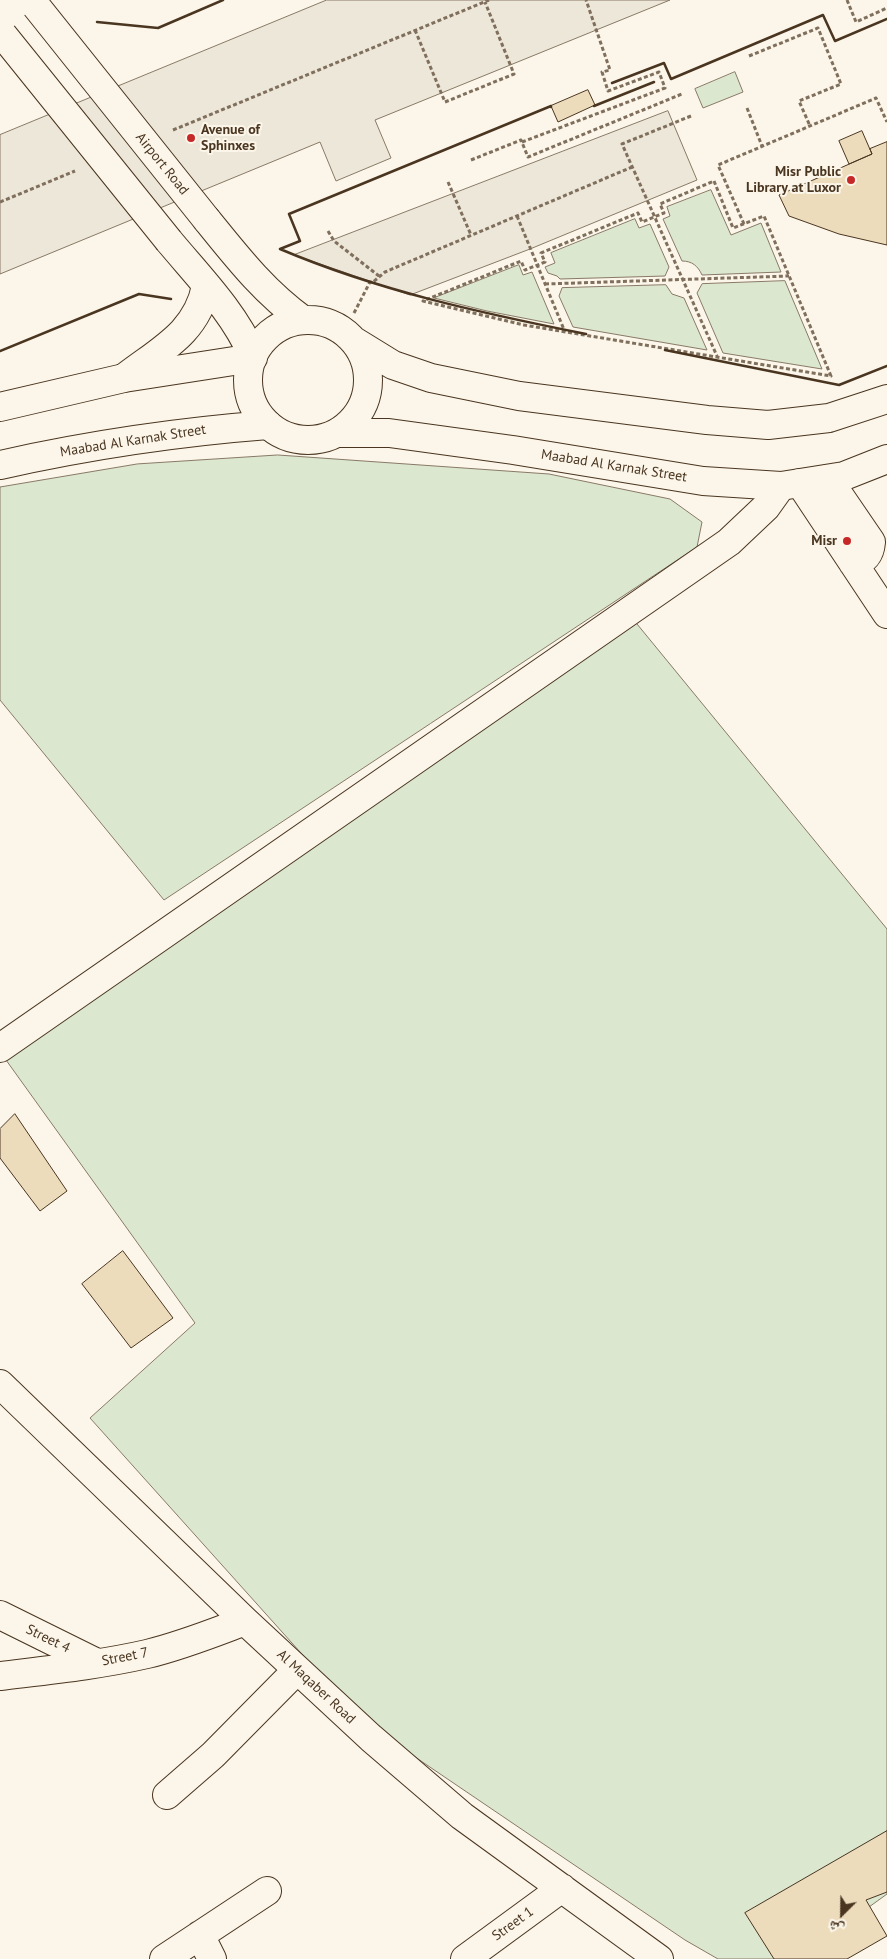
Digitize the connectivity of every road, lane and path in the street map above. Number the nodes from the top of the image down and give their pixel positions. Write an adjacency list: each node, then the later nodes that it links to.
1 (489, 0): 4 (path)
2 (586, 0): 16 (path)
3 (847, 0): 6 (path)
4 (485, 2): 7 (path); 7 (path)
5 (33, 3): 34 (street, Airport Road, bridge)
6 (887, 8)
7 (415, 30): 15 (path)
8 (2, 33): 33 (street, bridge)
9 (749, 56): 14 (path)
10 (682, 94): 16 (path)
11 (746, 108): 17 (path)
12 (691, 116): 20 (path)
13 (887, 122): 14 (path)
14 (810, 126): 17 (path)
15 (166, 133)
16 (522, 142): 18 (path)
17 (762, 146): 25 (path)
18 (471, 160)
19 (83, 167): 22 (path)
20 (632, 167): 23 (path); 24 (path)
21 (448, 182): 27 (path)
22 (0, 202)
23 (516, 216): 27 (path); 28 (path)
24 (655, 217): 25 (path); 28 (path); 31 (path)
25 (744, 224): 30 (path)
26 (328, 230): 29 (path)
27 (471, 235): 29 (path)
28 (537, 265): 32 (path); 35 (path)
29 (379, 276): 36 (path)
30 (788, 276): 31 (path); 38 (path)
31 (683, 280): 32 (path); 38 (path)
32 (545, 284): 35 (path)
33 (206, 286): 37 (street); 39 (street)
34 (303, 320): 36 (street); 37 (street)
35 (565, 332): 38 (path)
36 (349, 337): 40 (street); 43 (street)
37 (253, 357): 39 (street); 42 (street)
38 (717, 357)
39 (124, 378): 41 (street)
40 (887, 399)
41 (0, 407)
42 (268, 425): 43 (street); 45 (street, Maabad Al Karnak Street)
43 (338, 433): 47 (street, Maabad Al Karnak Street)
44 (887, 459): 46 (street, Maabad Al Karnak Street)
45 (0, 466)
46 (828, 479): 47 (street, Maabad Al Karnak Street); 48 (street)
47 (791, 484): 48 (street); 50 (street)
48 (854, 563): 49 (street)
49 (887, 614)
50 (0, 1048)
51 (0, 1384): 53 (street, Al Maqaber Road)
52 (0, 1615): 54 (street, Street 4)
53 (245, 1621): 54 (street, Street 7); 55 (street, Al Maqaber Road)
54 (97, 1663): 56 (street, Street 7)
55 (297, 1670): 57 (street); 58 (street, Al Maqaber Road)
56 (0, 1676)
57 (167, 1795)
58 (562, 1888): 63 (street, Street 1); 64 (street, Al Maqaber Road)
59 (267, 1891): 60 (street)
60 (200, 1935): 61 (street); 62 (street)
61 (164, 1959)
62 (212, 1959)
63 (464, 1959)
64 (660, 1959)

